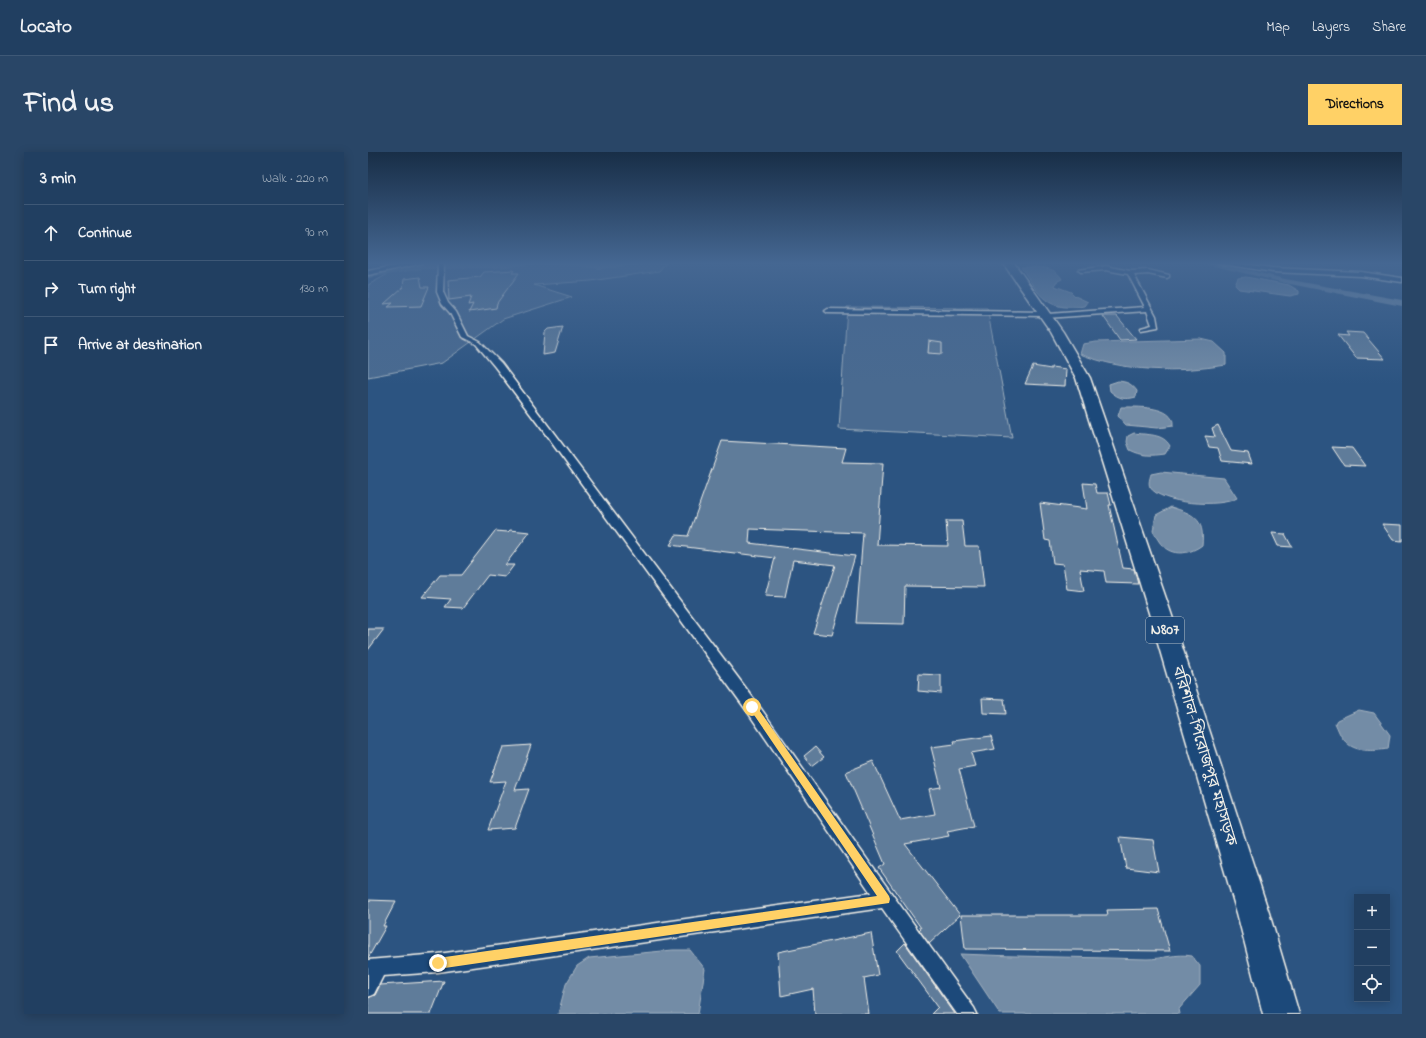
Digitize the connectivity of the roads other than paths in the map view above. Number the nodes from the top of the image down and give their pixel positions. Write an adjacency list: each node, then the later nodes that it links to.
1 (445, 303): 8 (street)
2 (1037, 303): 6 (highway, বরিশাল-পিরোজপুর মহাসড়ক / N807)
3 (1145, 303): 4 (street)
4 (1148, 309): 6 (street); 7 (street)
5 (828, 311): 6 (street)
6 (1045, 315): 12 (highway, বরিশাল-পিরোজপুর মহাসড়ক / N807)
7 (1143, 329)
8 (886, 899): 9 (street); 11 (street)
9 (373, 970): 10 (street)
10 (368, 988)
11 (968, 1014)
12 (1281, 1014)

